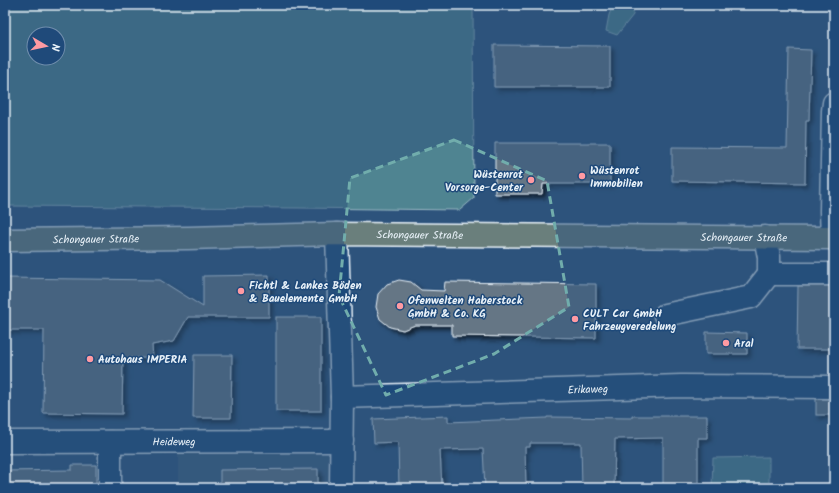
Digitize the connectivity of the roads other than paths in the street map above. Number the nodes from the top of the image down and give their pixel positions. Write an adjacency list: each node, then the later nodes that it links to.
1 (834, 103): 4 (street)
2 (337, 234): 3 (main road, Schongauer Straße); 5 (main road, Schongauer Straße); 10 (street)
3 (765, 237): 4 (main road, Schongauer Straße); 6 (street)
4 (833, 238)
5 (5, 240)
6 (768, 274): 7 (street); 8 (street)
7 (834, 274)
8 (665, 315)
9 (834, 387): 10 (street, Erikaweg)
10 (342, 397): 11 (street)
11 (342, 441): 13 (street, Heideweg); 15 (street)
12 (5, 442): 13 (street, Heideweg)
13 (110, 442): 14 (street)
14 (110, 488)
15 (341, 488)

